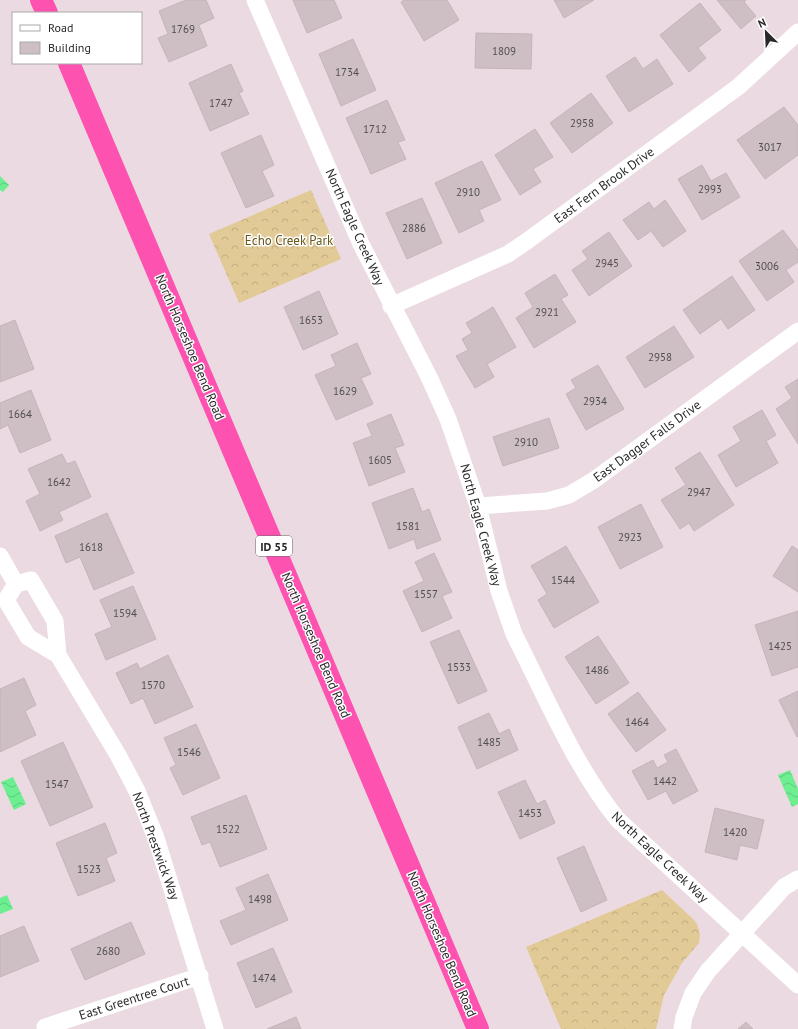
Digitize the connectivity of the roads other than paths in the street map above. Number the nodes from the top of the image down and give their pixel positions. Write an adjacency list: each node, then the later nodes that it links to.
1 (41, 0): 3 (highway)
2 (255, 0): 6 (street, North Eagle Creek Way)
3 (47, 12)
4 (798, 32): 6 (street, East Fern Brook Drive)
5 (69, 64): 18 (highway, North Horseshoe Bend Road / ID 55)
6 (391, 306): 8 (street, North Eagle Creek Way)
7 (798, 331): 8 (street, East Dagger Falls Drive)
8 (478, 506): 13 (street, North Eagle Creek Way)
9 (1, 559): 10 (street)
10 (16, 584): 11 (street, North Prestwick Way); 11 (street, North Prestwick Way)
11 (58, 655): 14 (street, North Prestwick Way)
12 (798, 878): 13 (street)
13 (742, 934): 15 (street, North Eagle Creek Way); 19 (street)
14 (200, 976): 16 (street, East Greentree Court); 17 (street, North Prestwick Way)
15 (798, 985)
16 (45, 1027)
17 (215, 1029)
18 (478, 1029)
19 (682, 1029)

